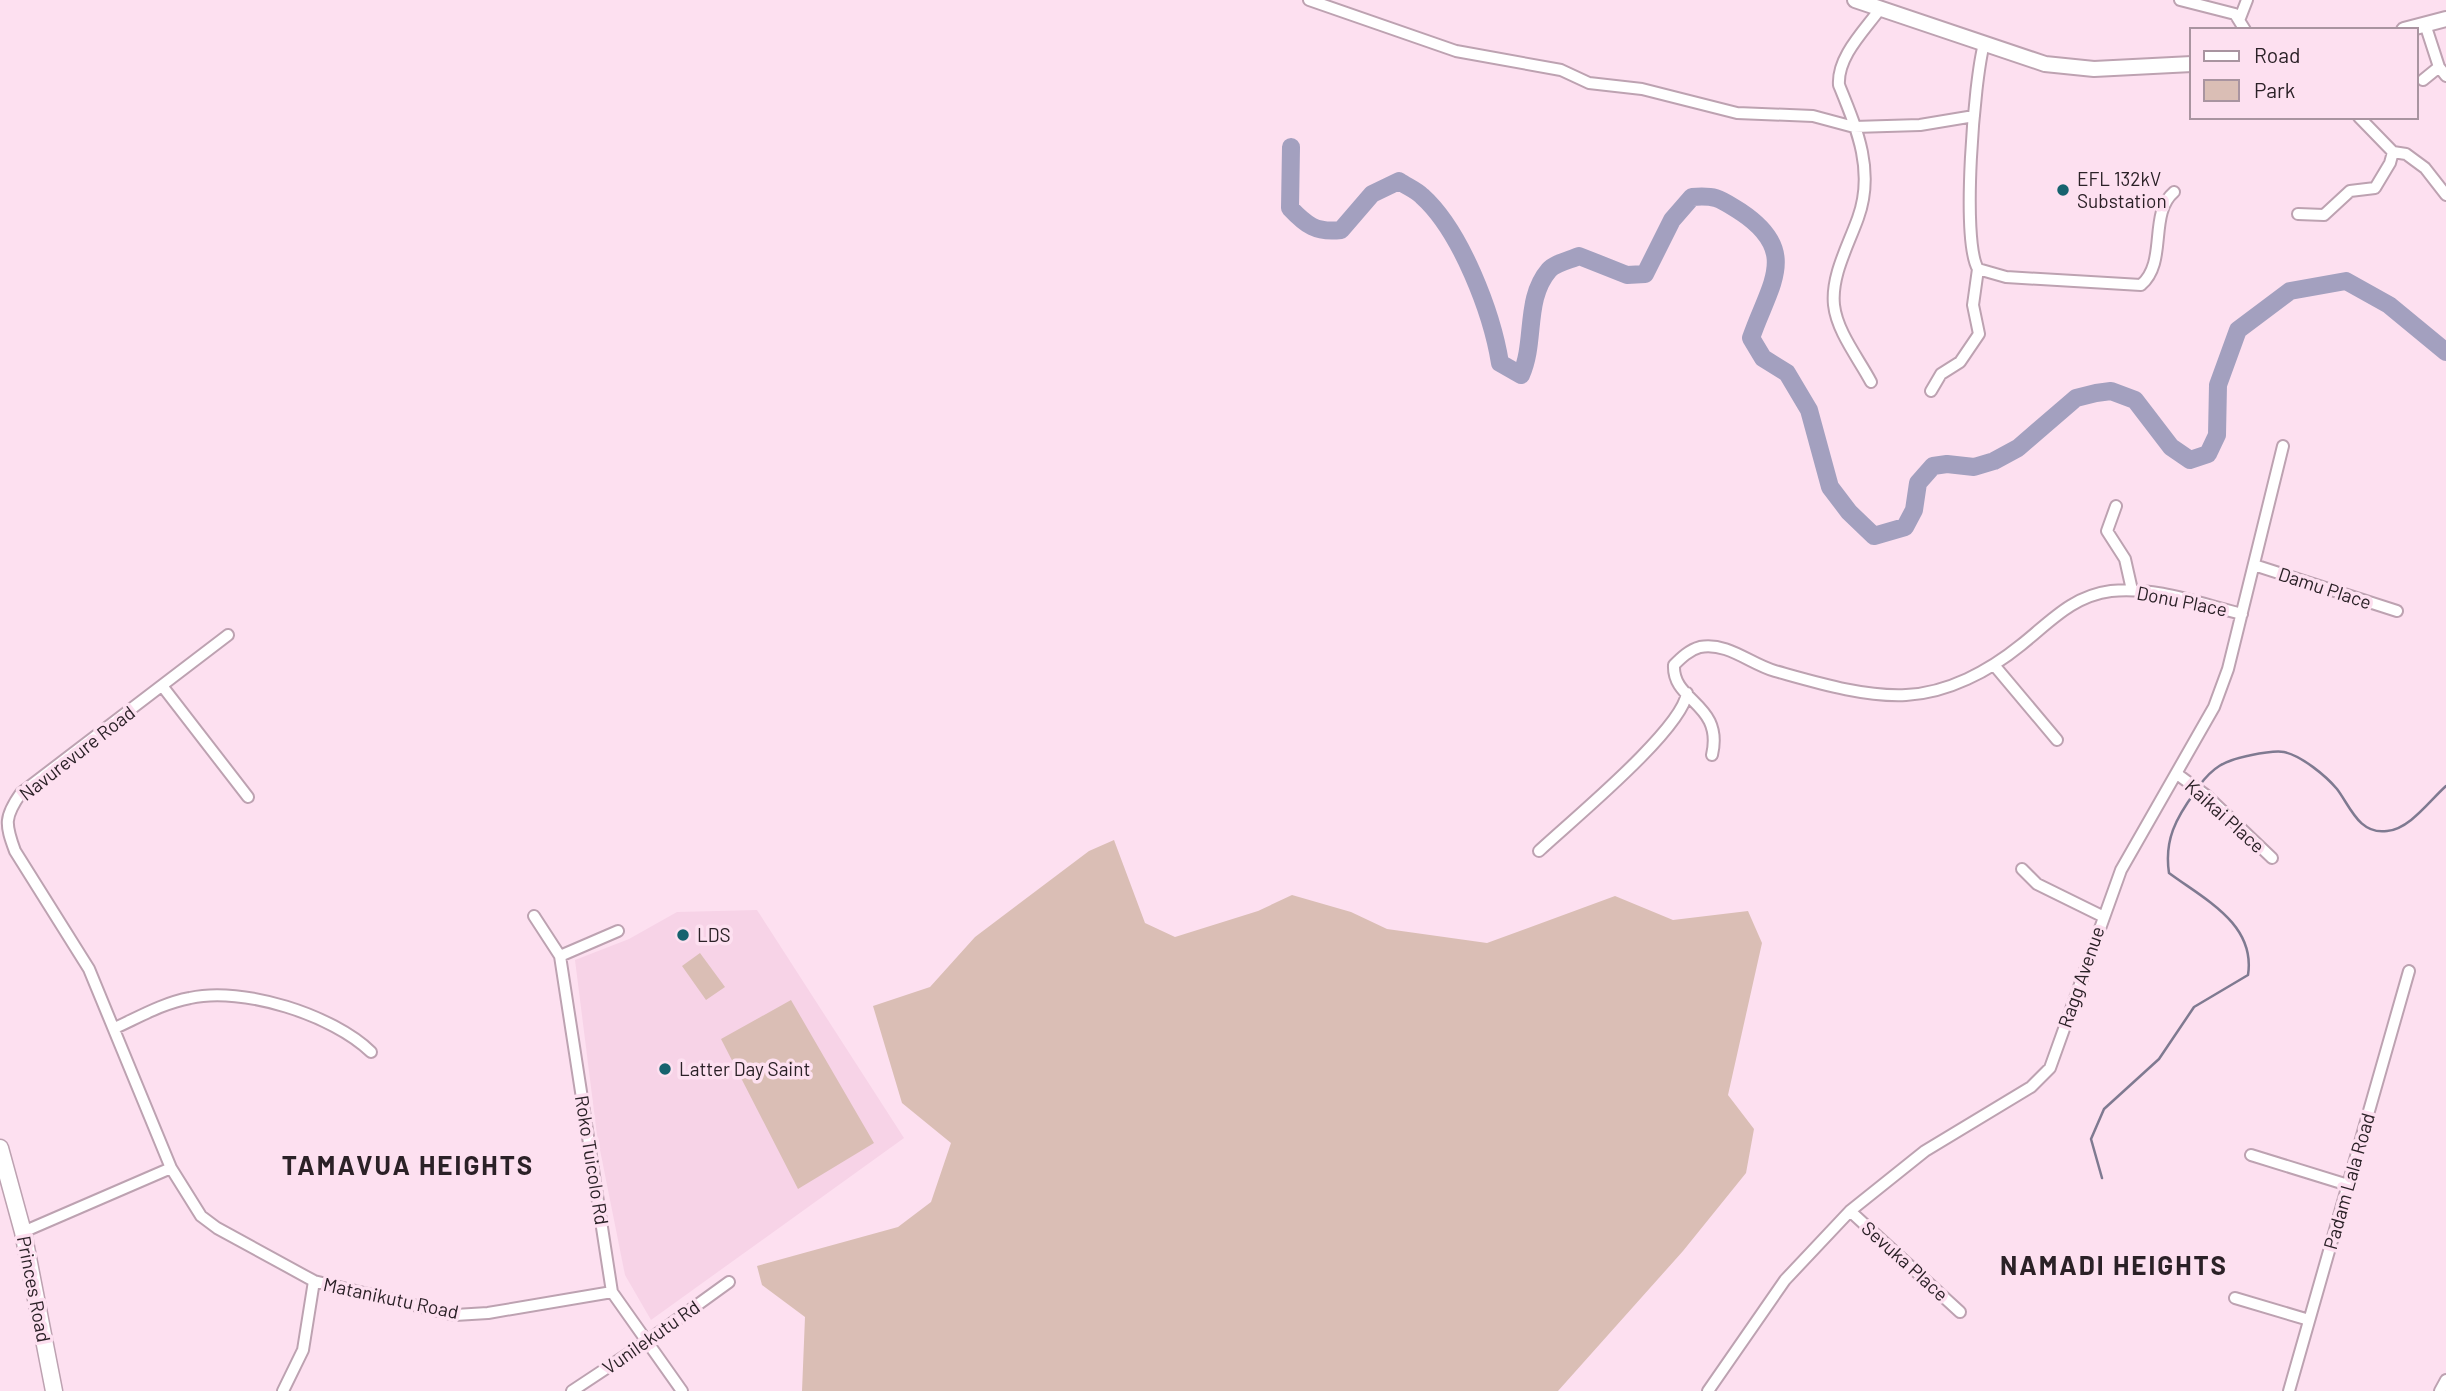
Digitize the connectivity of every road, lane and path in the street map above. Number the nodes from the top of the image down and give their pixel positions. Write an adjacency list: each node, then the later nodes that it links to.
1 (1309, 0): 18 (street)
2 (1856, 0): 6 (main road)
3 (2180, 0): 5 (street)
4 (2248, 0): 7 (street)
5 (2193, 2): 7 (street)
6 (1880, 9): 12 (main road); 18 (street)
7 (2240, 18): 10 (street)
8 (2446, 19): 9 (main road)
9 (2425, 24): 11 (main road); 14 (street)
10 (2244, 28)
11 (2410, 28)
12 (1984, 44): 13 (main road); 16 (street)
13 (2190, 64)
14 (2442, 66): 15 (street)
15 (2423, 80)
16 (1974, 116): 18 (street); 23 (street)
17 (2360, 119): 19 (street)
18 (1854, 127): 24 (street)
19 (2393, 152): 21 (street); 22 (street)
20 (2174, 192): 23 (street)
21 (2446, 195)
22 (2298, 214)
23 (1978, 269): 25 (street)
24 (1871, 382)
25 (1931, 391)
26 (2283, 446): 28 (street, Ragg Avenue)
27 (2116, 506): 29 (street)
28 (2254, 565): 30 (street, Damu Place); 31 (street, Ragg Avenue)
29 (2132, 590): 31 (street, Donu Place); 33 (street, Donu Place)
30 (2397, 611)
31 (2242, 614): 38 (street, Ragg Avenue)
32 (228, 635): 34 (street, Navurevure Road)
33 (1994, 665): 35 (street, Donu Place); 36 (street)
34 (163, 687): 39 (street); 48 (street, Navurevure Road)
35 (1687, 693): 37 (street); 40 (street)
36 (2057, 740)
37 (1712, 755)
38 (2177, 774): 41 (street, Kaikai Place); 44 (street, Ragg Avenue)
39 (248, 797)
40 (1539, 851)
41 (2272, 858)
42 (2022, 869): 44 (street)
43 (534, 916): 46 (street, Roko Tuicolo Rd)
44 (2102, 916): 54 (street, Ragg Avenue)
45 (618, 932): 46 (street)
46 (560, 956): 58 (street, Roko Tuicolo Rd)
47 (2409, 971): 53 (street, Padam Lala Road)
48 (115, 1028): 49 (street); 52 (street, Navurevure Road)
49 (371, 1052)
50 (0, 1148): 55 (main road, Princes Road)
51 (2251, 1155): 53 (street)
52 (171, 1168): 55 (street); 56 (street, Matanikutu Road)
53 (2348, 1185): 61 (street, Padam Lala Road)
54 (1850, 1211): 60 (street, Sevuka Place); 68 (street, Ragg Avenue)
55 (23, 1232): 64 (main road, Princes Road)
56 (314, 1281): 58 (street, Matanikutu Road); 65 (street)
57 (729, 1282): 62 (street, Vunilekutu Rd)
58 (612, 1292): 62 (street, Roko Tuicolo Rd)
59 (2235, 1298): 61 (street)
60 (1960, 1312)
61 (2309, 1320): 69 (street, Padam Lala Road)
62 (646, 1342): 66 (street, Vunilekutu Rd); 67 (street, Roko Tuicolo Rd)
63 (2446, 1380): 70 (street)
64 (54, 1391)
65 (283, 1391)
66 (572, 1391)
67 (682, 1391)
68 (1708, 1391)
69 (2289, 1391)
70 (2440, 1391)

